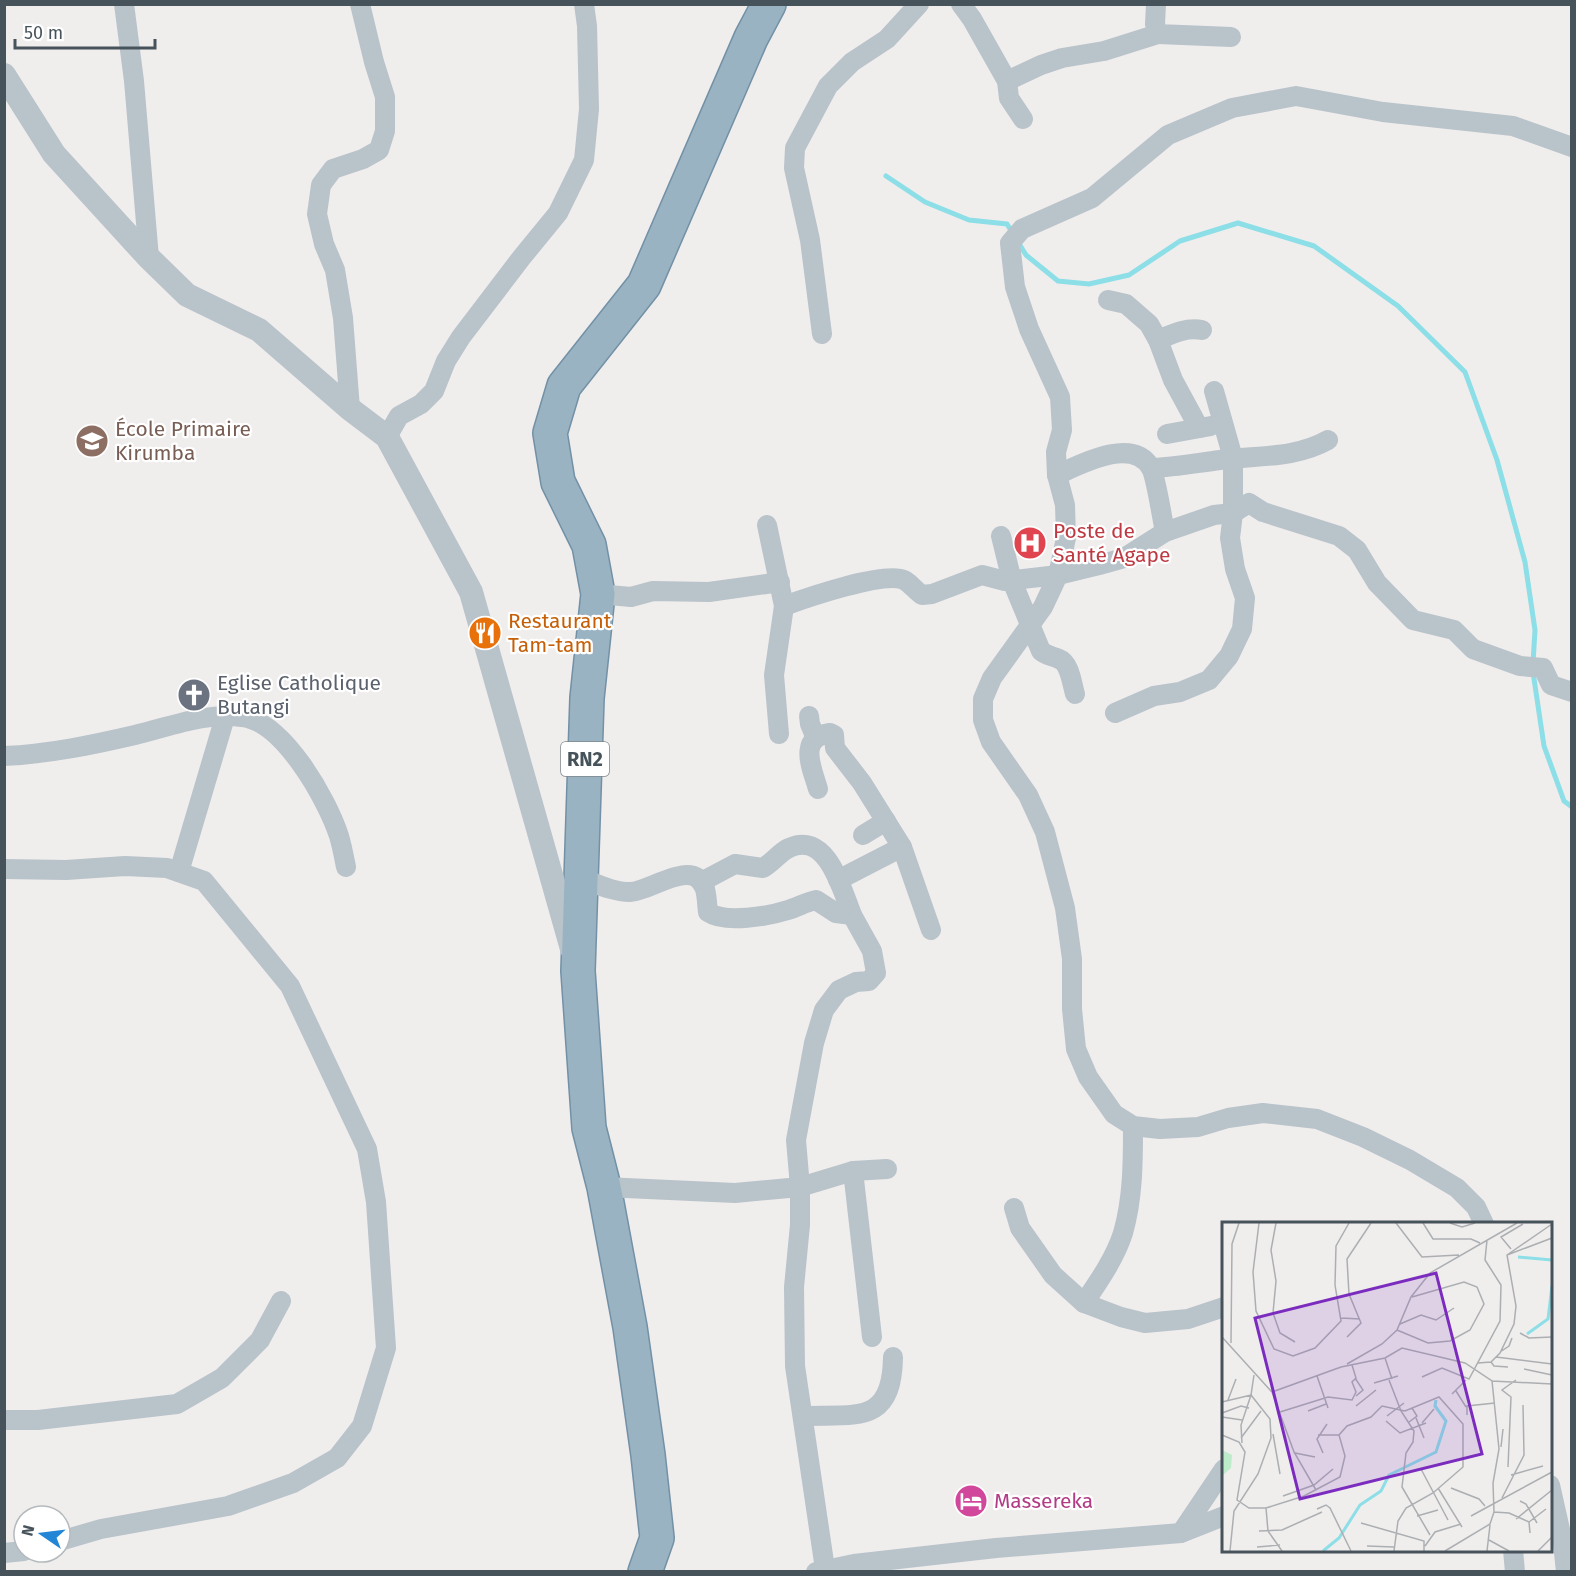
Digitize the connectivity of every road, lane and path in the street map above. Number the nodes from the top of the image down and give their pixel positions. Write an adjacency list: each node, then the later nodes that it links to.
1 (124, 4): 14 (street)
2 (360, 4): 20 (street)
3 (584, 4): 24 (street)
4 (769, 4): 36 (highway, RN2)
5 (919, 4): 17 (street)
6 (961, 4): 11 (street)
7 (1156, 4): 8 (street)
8 (1158, 34): 9 (street); 11 (street)
9 (1231, 37)
10 (4, 75): 14 (street)
11 (1008, 81): 12 (street)
12 (1023, 119)
13 (1572, 147): 28 (street)
14 (149, 258): 20 (street)
15 (1108, 300): 18 (street)
16 (1202, 330): 18 (street)
17 (822, 334)
18 (1158, 340): 22 (street)
19 (1214, 391): 21 (street)
20 (350, 409): 24 (street)
21 (1223, 424): 22 (street); 26 (street)
22 (1199, 428): 23 (street)
23 (1167, 434)
24 (387, 437): 59 (street)
25 (1328, 440): 26 (street)
26 (1233, 458): 27 (street); 29 (street)
27 (1151, 468): 28 (street); 31 (street)
28 (1057, 475): 33 (street)
29 (1233, 513): 31 (street); 39 (street); 41 (street)
30 (767, 525): 35 (street)
31 (1165, 532): 33 (street)
32 (1001, 536): 34 (street)
33 (1058, 575): 34 (street); 38 (street)
34 (1012, 580): 37 (street); 38 (street)
35 (780, 582): 36 (street); 37 (street)
36 (598, 594): 54 (highway, RN2)
37 (784, 606): 44 (street)
38 (1029, 625): 40 (street); 60 (street)
39 (1572, 692)
40 (1075, 694)
41 (1115, 713)
42 (809, 716): 45 (street)
43 (225, 717): 46 (street); 51 (street); 53 (street)
44 (779, 734)
45 (816, 738): 47 (street); 48 (street)
46 (4, 756)
47 (818, 789)
48 (886, 821): 49 (street); 50 (street)
49 (863, 835)
50 (902, 847): 55 (street); 58 (street)
51 (346, 867)
52 (4, 869): 53 (street)
53 (179, 872): 78 (street)
54 (581, 878): 56 (street); 59 (highway, RN2)
55 (838, 880): 56 (street); 57 (street)
56 (701, 882): 57 (street)
57 (852, 915): 64 (street)
58 (931, 930)
59 (578, 971): 63 (highway, RN2)
60 (1133, 1126): 66 (street); 68 (street)
61 (887, 1169): 62 (street)
62 (852, 1171): 64 (street); 70 (street)
63 (604, 1187): 64 (street); 81 (highway, RN2)
64 (800, 1187): 72 (street)
65 (1014, 1208): 68 (street)
66 (1483, 1222)
67 (281, 1301): 73 (street)
68 (1084, 1303): 69 (street)
69 (1222, 1308)
70 (872, 1337)
71 (893, 1357): 72 (street)
72 (803, 1416): 80 (street)
73 (4, 1420)
74 (1222, 1472): 77 (street)
75 (1552, 1490): 83 (street)
76 (1222, 1517): 77 (street)
77 (1181, 1533): 80 (street)
78 (72, 1537)
79 (1513, 1552): 82 (street)
80 (820, 1570)
81 (645, 1572)
82 (1515, 1572)
83 (1566, 1572)

